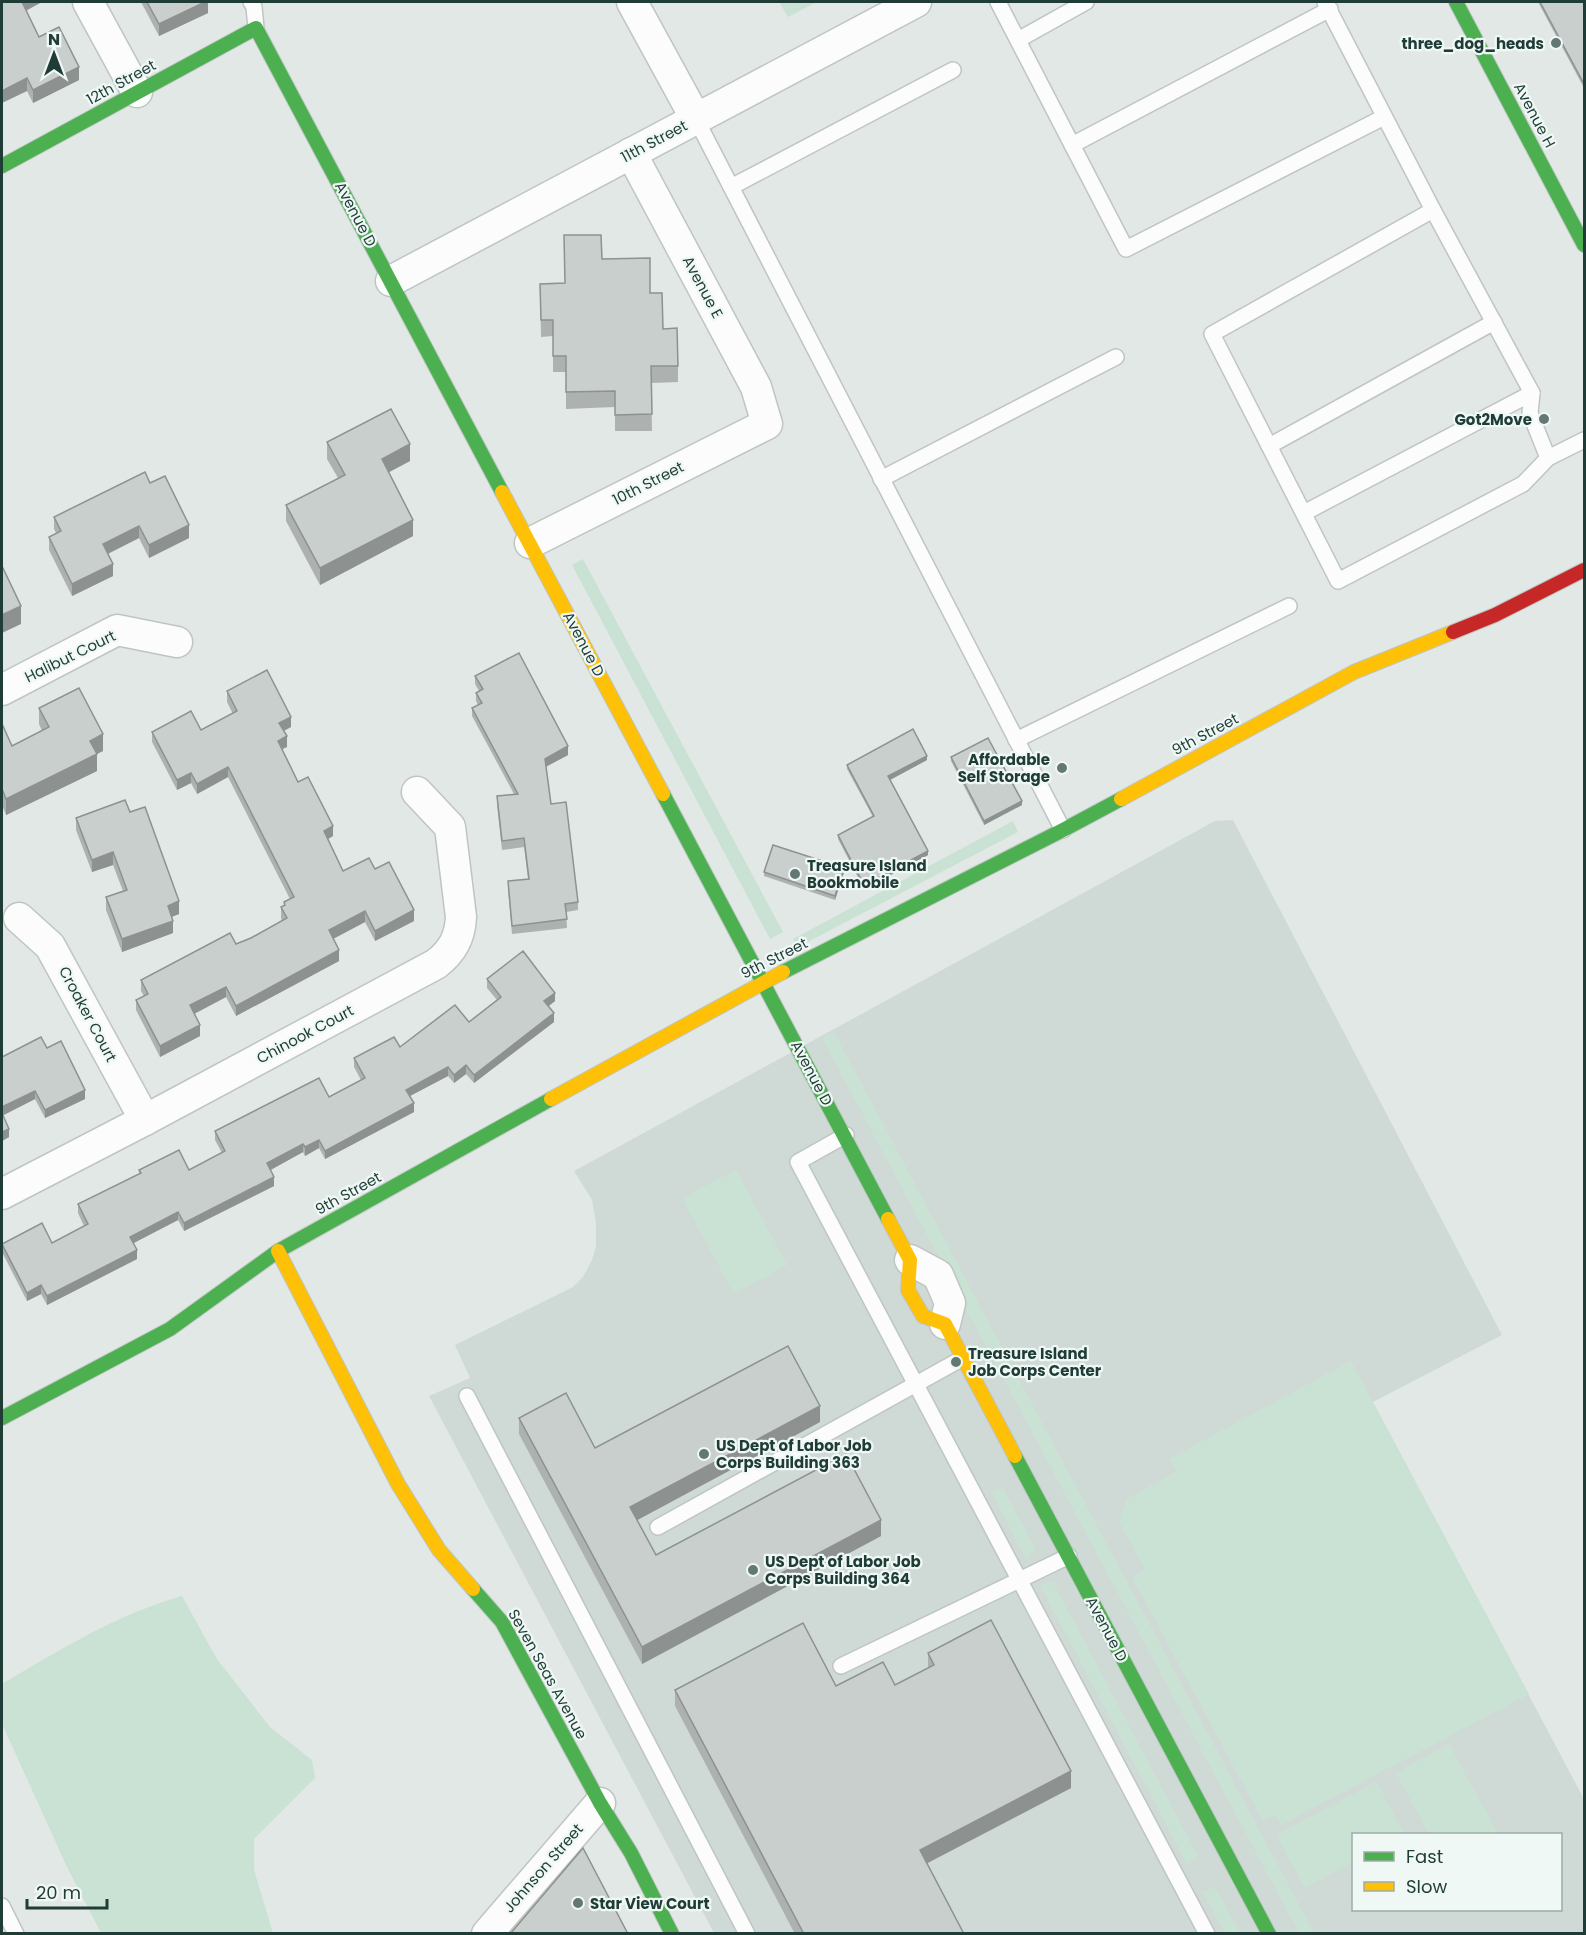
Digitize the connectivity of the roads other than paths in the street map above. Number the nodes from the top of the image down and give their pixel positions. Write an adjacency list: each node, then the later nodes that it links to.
1 (88, 2): 12 (street)
2 (251, 2): 9 (lane)
3 (632, 2): 14 (street)
4 (916, 2): 14 (street, 11th Street)
5 (998, 2): 10 (lane)
6 (1086, 2): 10 (lane)
7 (1456, 2): 20 (street, Avenue H)
8 (1328, 5): 13 (lane); 15 (lane)
9 (256, 28): 12 (street, 12th Street); 21 (street, Avenue D)
10 (1017, 40): 15 (lane)
11 (953, 70): 18 (lane)
12 (137, 92): 17 (street, 12th Street)
13 (1384, 117): 15 (lane); 19 (lane)
14 (696, 119): 16 (street, 11th Street); 18 (lane)
15 (1072, 145)
16 (631, 153): 21 (street, 11th Street); 25 (street, Avenue E)
17 (2, 166)
18 (731, 187): 29 (lane)
19 (1433, 210): 22 (lane); 27 (lane)
20 (1584, 245)
21 (391, 281): 31 (street, Avenue D)
22 (1494, 322): 24 (lane); 27 (lane)
23 (1116, 357): 29 (lane)
24 (1532, 393): 28 (lane); 30 (lane)
25 (767, 424): 31 (street, 10th Street)
26 (1584, 440): 28 (lane)
27 (1269, 446): 30 (lane)
28 (1548, 458): 30 (lane)
29 (881, 479): 36 (lane)
30 (1304, 513)
31 (530, 543): 40 (street, Avenue D)
32 (1584, 570): 38 (street, 9th Street)
33 (1289, 606): 36 (lane)
34 (177, 642): 35 (street, Halibut Court)
35 (2, 690)
36 (1016, 740): 38 (lane)
37 (417, 792): 41 (street, Chinook Court)
38 (1063, 830): 40 (street, 9th Street)
39 (19, 918): 41 (street, Croaker Court)
40 (763, 982): 42 (street, Avenue D); 44 (street, 9th Street)
41 (145, 1120): 43 (street, Chinook Court)
42 (846, 1135): 45 (street, Avenue D); 48 (lane)
43 (2, 1194)
44 (278, 1251): 50 (street, 9th Street); 55 (street, Seven Seas Avenue)
45 (910, 1260): 46 (street, Avenue D)
46 (945, 1324): 47 (street, Avenue D)
47 (963, 1358): 48 (lane); 52 (street, Avenue D)
48 (916, 1385): 51 (lane); 53 (lane)
49 (467, 1396): 60 (lane)
50 (2, 1418)
51 (658, 1527)
52 (1069, 1556): 53 (lane); 62 (street, Avenue D)
53 (1020, 1580): 54 (lane); 61 (lane)
54 (841, 1666)
55 (600, 1803): 58 (street, Johnson Street); 59 (street, Seven Seas Avenue)
56 (2, 1906): 57 (lane)
57 (16, 1934)
58 (487, 1934)
59 (672, 1934)
60 (747, 1934)
61 (1208, 1934)
62 (1269, 1934)

